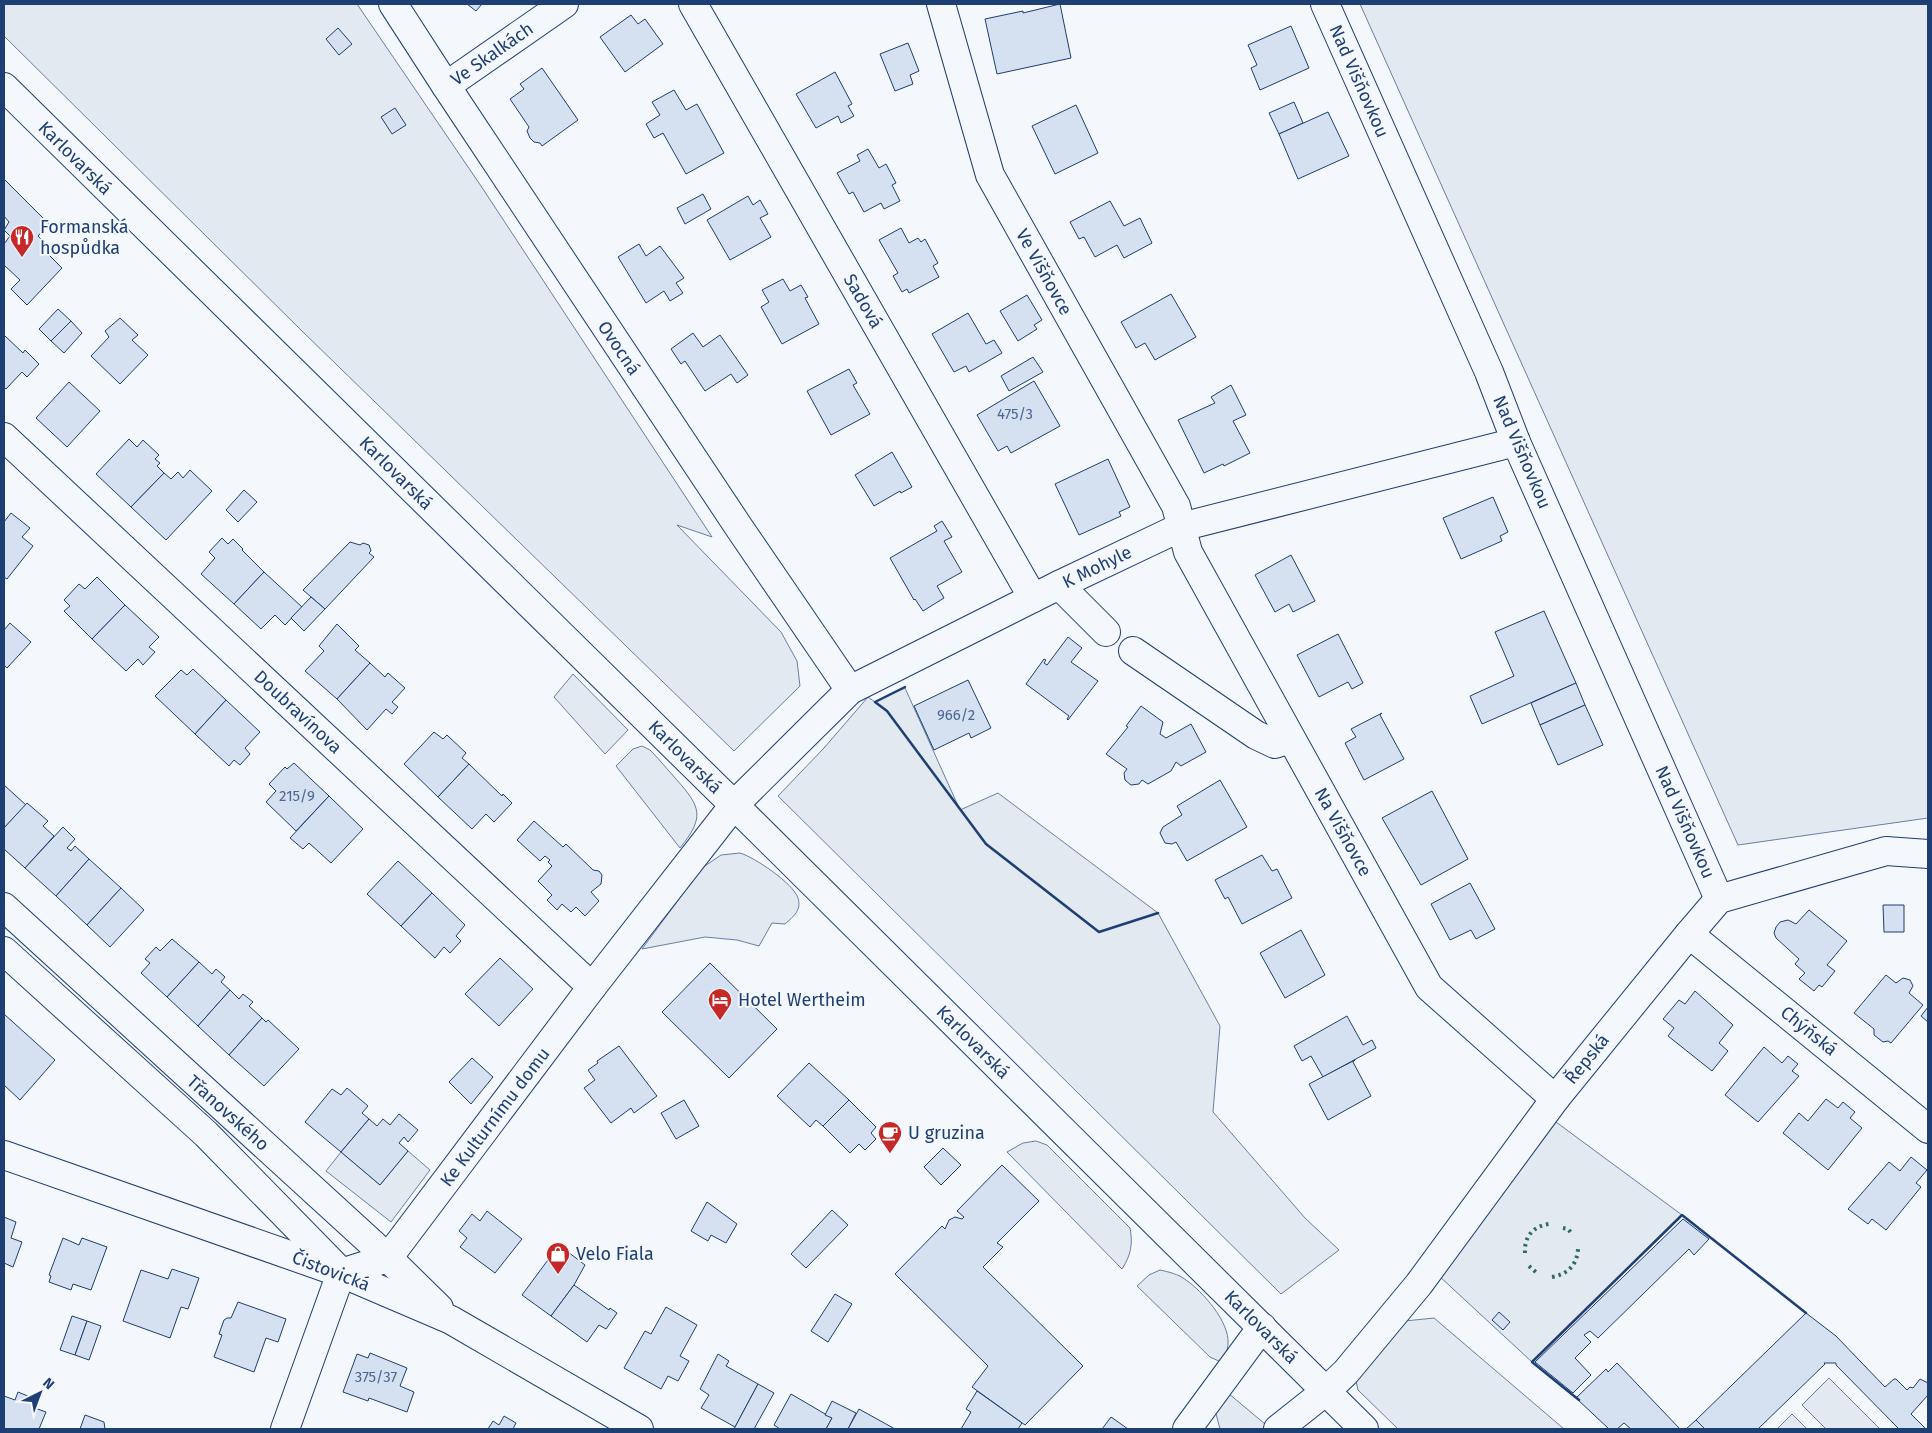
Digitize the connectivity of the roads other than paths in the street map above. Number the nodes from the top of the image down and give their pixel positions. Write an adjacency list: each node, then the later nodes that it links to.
1 (393, 4): 6 (street, Ovocná)
2 (564, 4): 6 (street, Ve Skalkách)
3 (692, 4): 12 (street, Sadová)
4 (941, 4): 10 (street, Ve Višňovce)
5 (1325, 4): 9 (street, Nad Višňovkou)
6 (446, 86): 15 (street, Ovocná)
7 (6, 93): 17 (street, Karlovarská)
8 (4, 437): 23 (street, Doubravínova)
9 (1516, 442): 10 (street, K Mohyle); 19 (street, Nad Višňovkou)
10 (1181, 527): 11 (street, K Mohyle); 16 (street, Na Višňovce)
11 (1060, 585): 12 (street, K Mohyle); 13 (street)
12 (1033, 598): 15 (street, K Mohyle)
13 (1106, 632)
14 (1133, 651): 16 (street)
15 (850, 690): 17 (street, K Mohyle)
16 (1292, 739): 24 (street, Na Višňovce)
17 (734, 805): 23 (street, Ke Kulturnímu domu); 30 (street, Karlovarská)
18 (1928, 854): 19 (street)
19 (1719, 899): 21 (street, Řepská)
20 (4, 907): 27 (street, Třanovského)
21 (1689, 934): 24 (street, Řepská); 25 (street, Chýňská)
22 (4, 951): 28 (street, Třanovského)
23 (592, 988): 27 (street, Ke Kulturnímu domu)
24 (1555, 1099): 31 (street, Řepská)
25 (1928, 1128)
26 (4, 1155): 28 (street, Čistovická)
27 (388, 1258): 28 (street); 29 (street, Třanovského)
28 (341, 1273): 29 (street, Čistovická); 32 (street)
29 (451, 1320): 33 (street, Čistovická)
30 (1262, 1327): 31 (street, Karlovarská); 34 (street)
31 (1326, 1391): 35 (street, Řepská); 36 (street, Karlovarská)
32 (284, 1429)
33 (639, 1429)
34 (1187, 1429)
35 (1278, 1429)
36 (1364, 1429)

